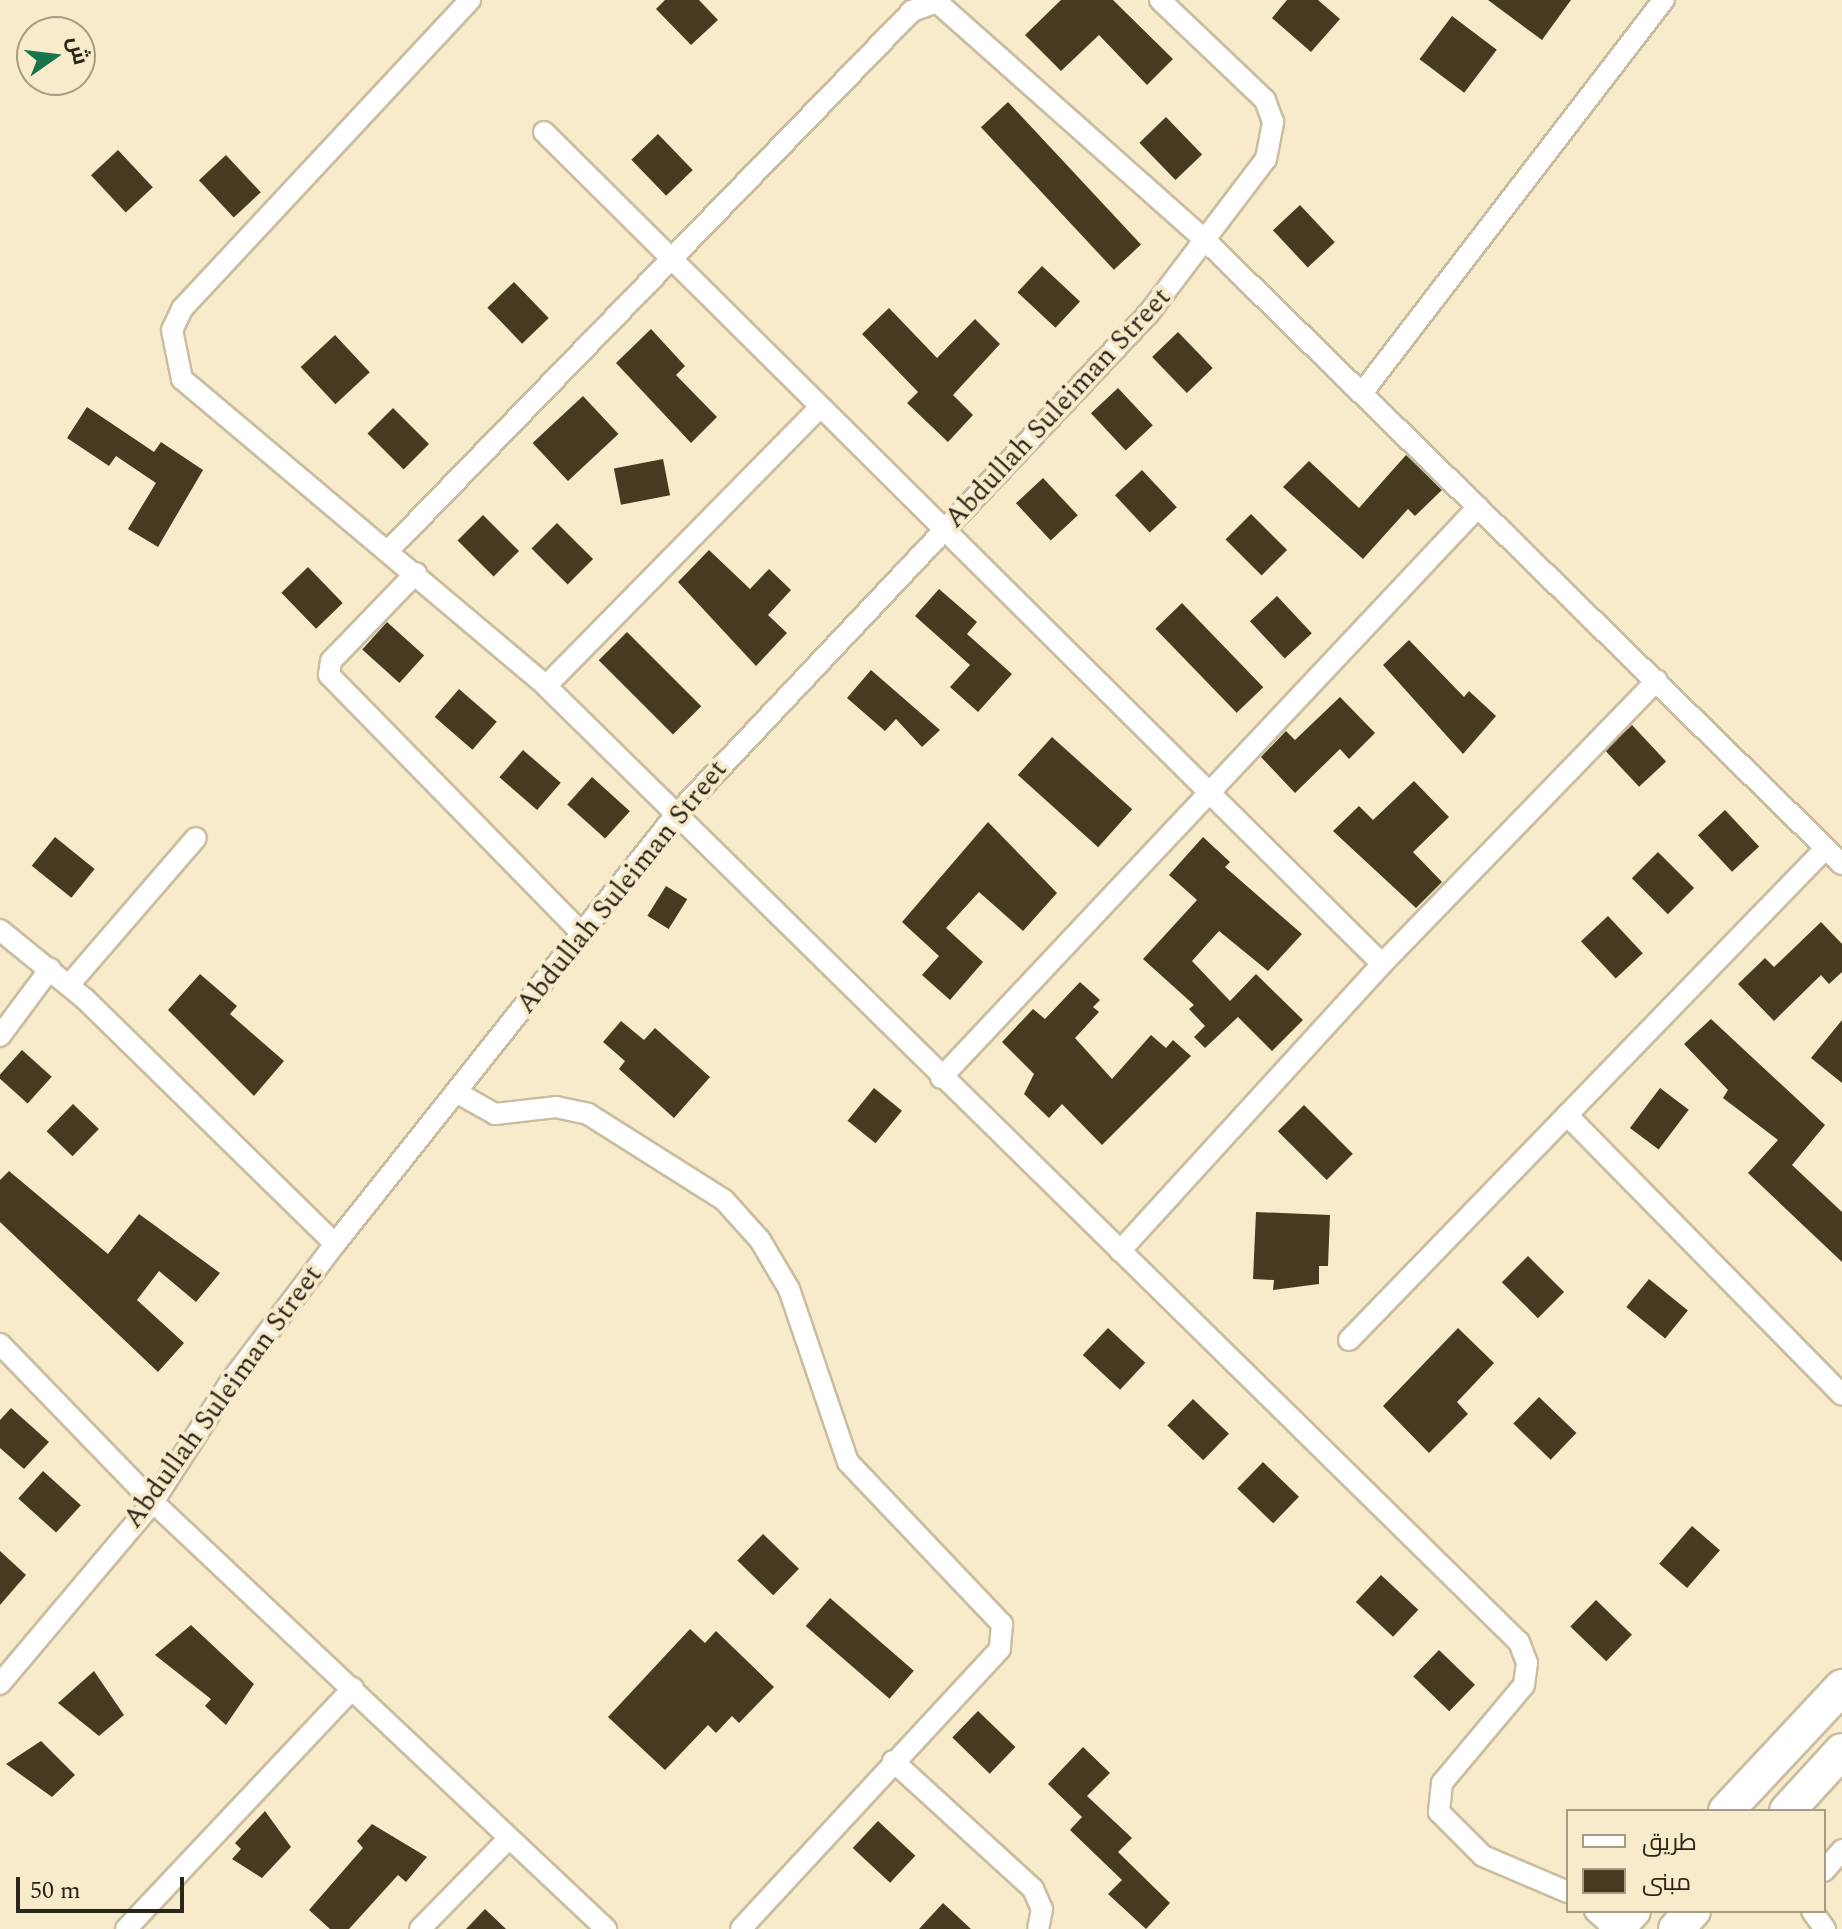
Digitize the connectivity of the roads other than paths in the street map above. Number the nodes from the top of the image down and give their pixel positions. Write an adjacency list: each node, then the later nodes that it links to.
1 (470, 0): 11 (street)
2 (1160, 0): 5 (street, Abdullah Suleiman Street)
3 (1664, 0): 7 (street)
4 (544, 132): 6 (street)
5 (1207, 242): 6 (street); 7 (street); 10 (street, Abdullah Suleiman Street)
6 (671, 259): 8 (street); 11 (street)
7 (1362, 393): 9 (street)
8 (820, 407): 10 (street); 14 (street)
9 (1478, 507): 13 (street); 15 (street)
10 (944, 530): 15 (street); 16 (street, Abdullah Suleiman Street)
11 (389, 550): 12 (street)
12 (416, 573): 14 (street); 21 (street)
13 (1657, 680): 18 (street); 22 (street)
14 (546, 686): 16 (street)
15 (1210, 788): 22 (street); 26 (street)
16 (674, 817): 21 (street, Abdullah Suleiman Street); 26 (street)
17 (196, 838): 24 (street)
18 (1825, 849): 19 (street); 28 (street)
19 (1842, 864)
20 (0, 930): 23 (street)
21 (583, 934): 27 (street, Abdullah Suleiman Street)
22 (1382, 964): 30 (street)
23 (50, 969): 24 (street); 25 (street)
24 (69, 985): 29 (street)
25 (0, 1036)
26 (941, 1078): 30 (street)
27 (456, 1092): 29 (street, Abdullah Suleiman Street); 39 (street)
28 (1567, 1115): 31 (street); 33 (street)
29 (335, 1244): 34 (street, Abdullah Suleiman Street)
30 (1120, 1251): 45 (street)
31 (1349, 1340)
32 (0, 1344): 34 (street)
33 (1842, 1395)
34 (153, 1502): 35 (street, Abdullah Suleiman Street); 37 (street)
35 (2, 1678)
36 (1842, 1687): 40 (highway)
37 (353, 1688): 42 (street); 49 (street)
38 (1842, 1751): 41 (highway)
39 (893, 1761): 52 (street); 53 (street)
40 (1728, 1809)
41 (1789, 1809)
42 (509, 1838): 50 (street); 51 (street)
43 (1842, 1850): 44 (street)
44 (1826, 1869)
45 (1566, 1891)
46 (1597, 1913): 54 (street)
47 (1631, 1913): 54 (highway)
48 (1691, 1913): 55 (highway)
49 (126, 1929)
50 (420, 1929)
51 (606, 1929)
52 (741, 1929)
53 (1038, 1929)
54 (1615, 1929)
55 (1676, 1929)

